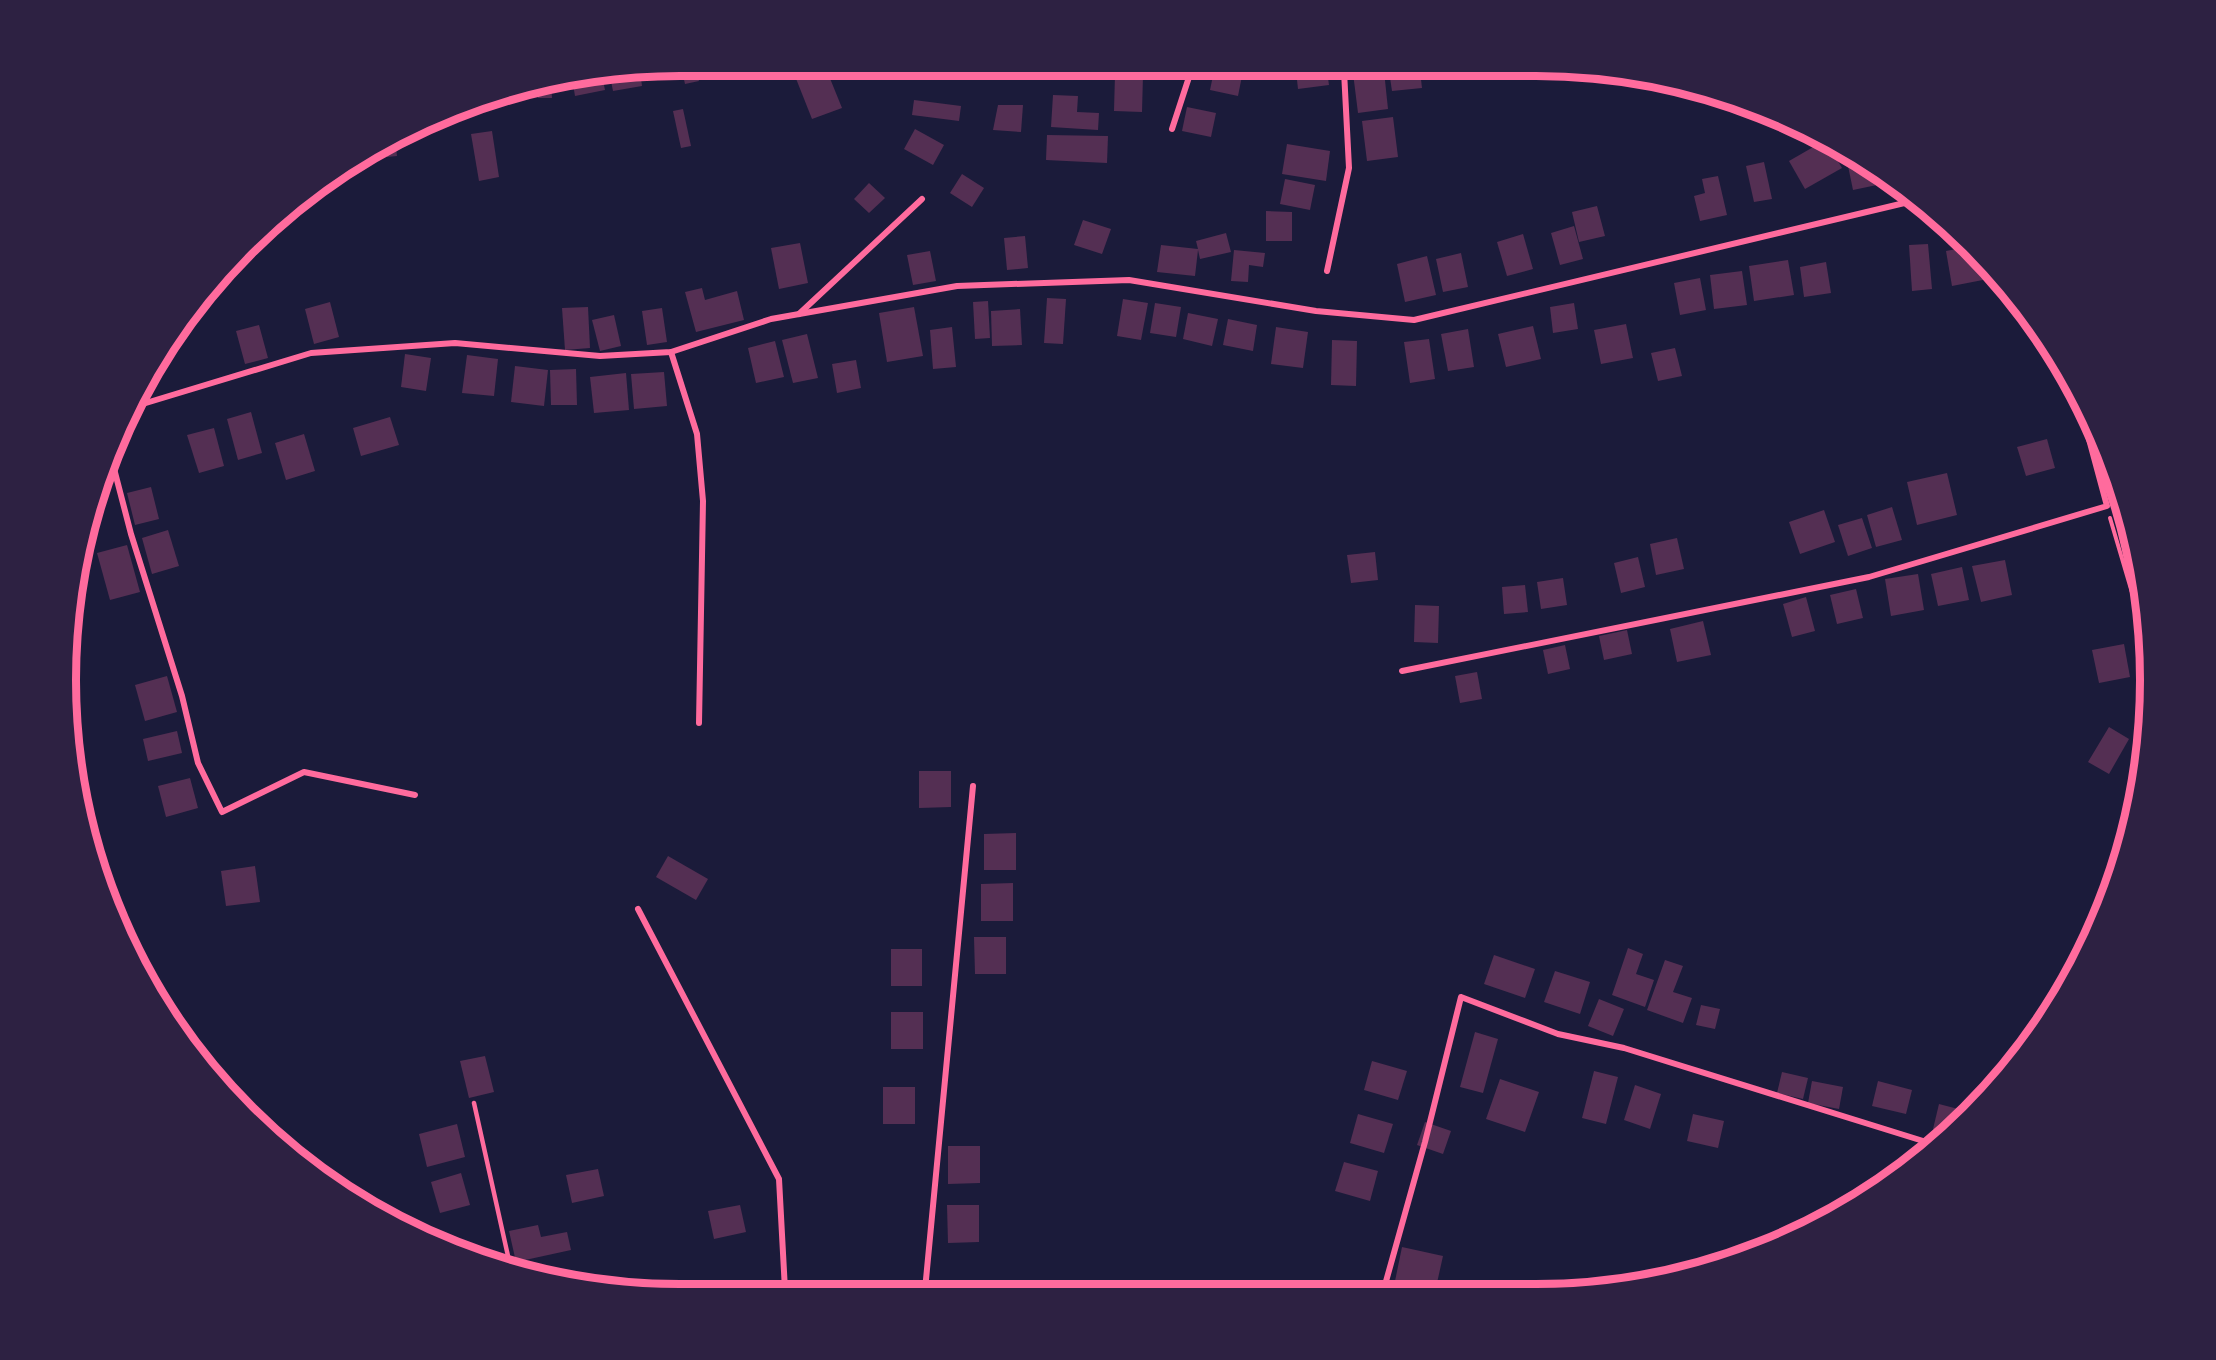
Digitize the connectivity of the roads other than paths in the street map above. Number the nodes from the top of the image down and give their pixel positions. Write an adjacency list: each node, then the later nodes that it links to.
1 (1189, 76): 3 (street)
2 (1344, 76): 6 (street)
3 (1172, 129)
4 (922, 199): 7 (street)
5 (1905, 203): 7 (street)
6 (1327, 271)
7 (798, 314): 8 (street)
8 (671, 352): 9 (street); 15 (street)
9 (144, 404)
10 (2089, 439): 13 (street)
11 (114, 470): 17 (street)
12 (2103, 475): 13 (street)
13 (2100, 478): 14 (street)
14 (1402, 671)
15 (699, 723)
16 (974, 786): 23 (street)
17 (415, 795)
18 (638, 909): 22 (street)
19 (474, 1103): 21 (lane)
20 (1925, 1141): 24 (street)
21 (508, 1258)
22 (785, 1284)
23 (926, 1284)
24 (1385, 1284)

